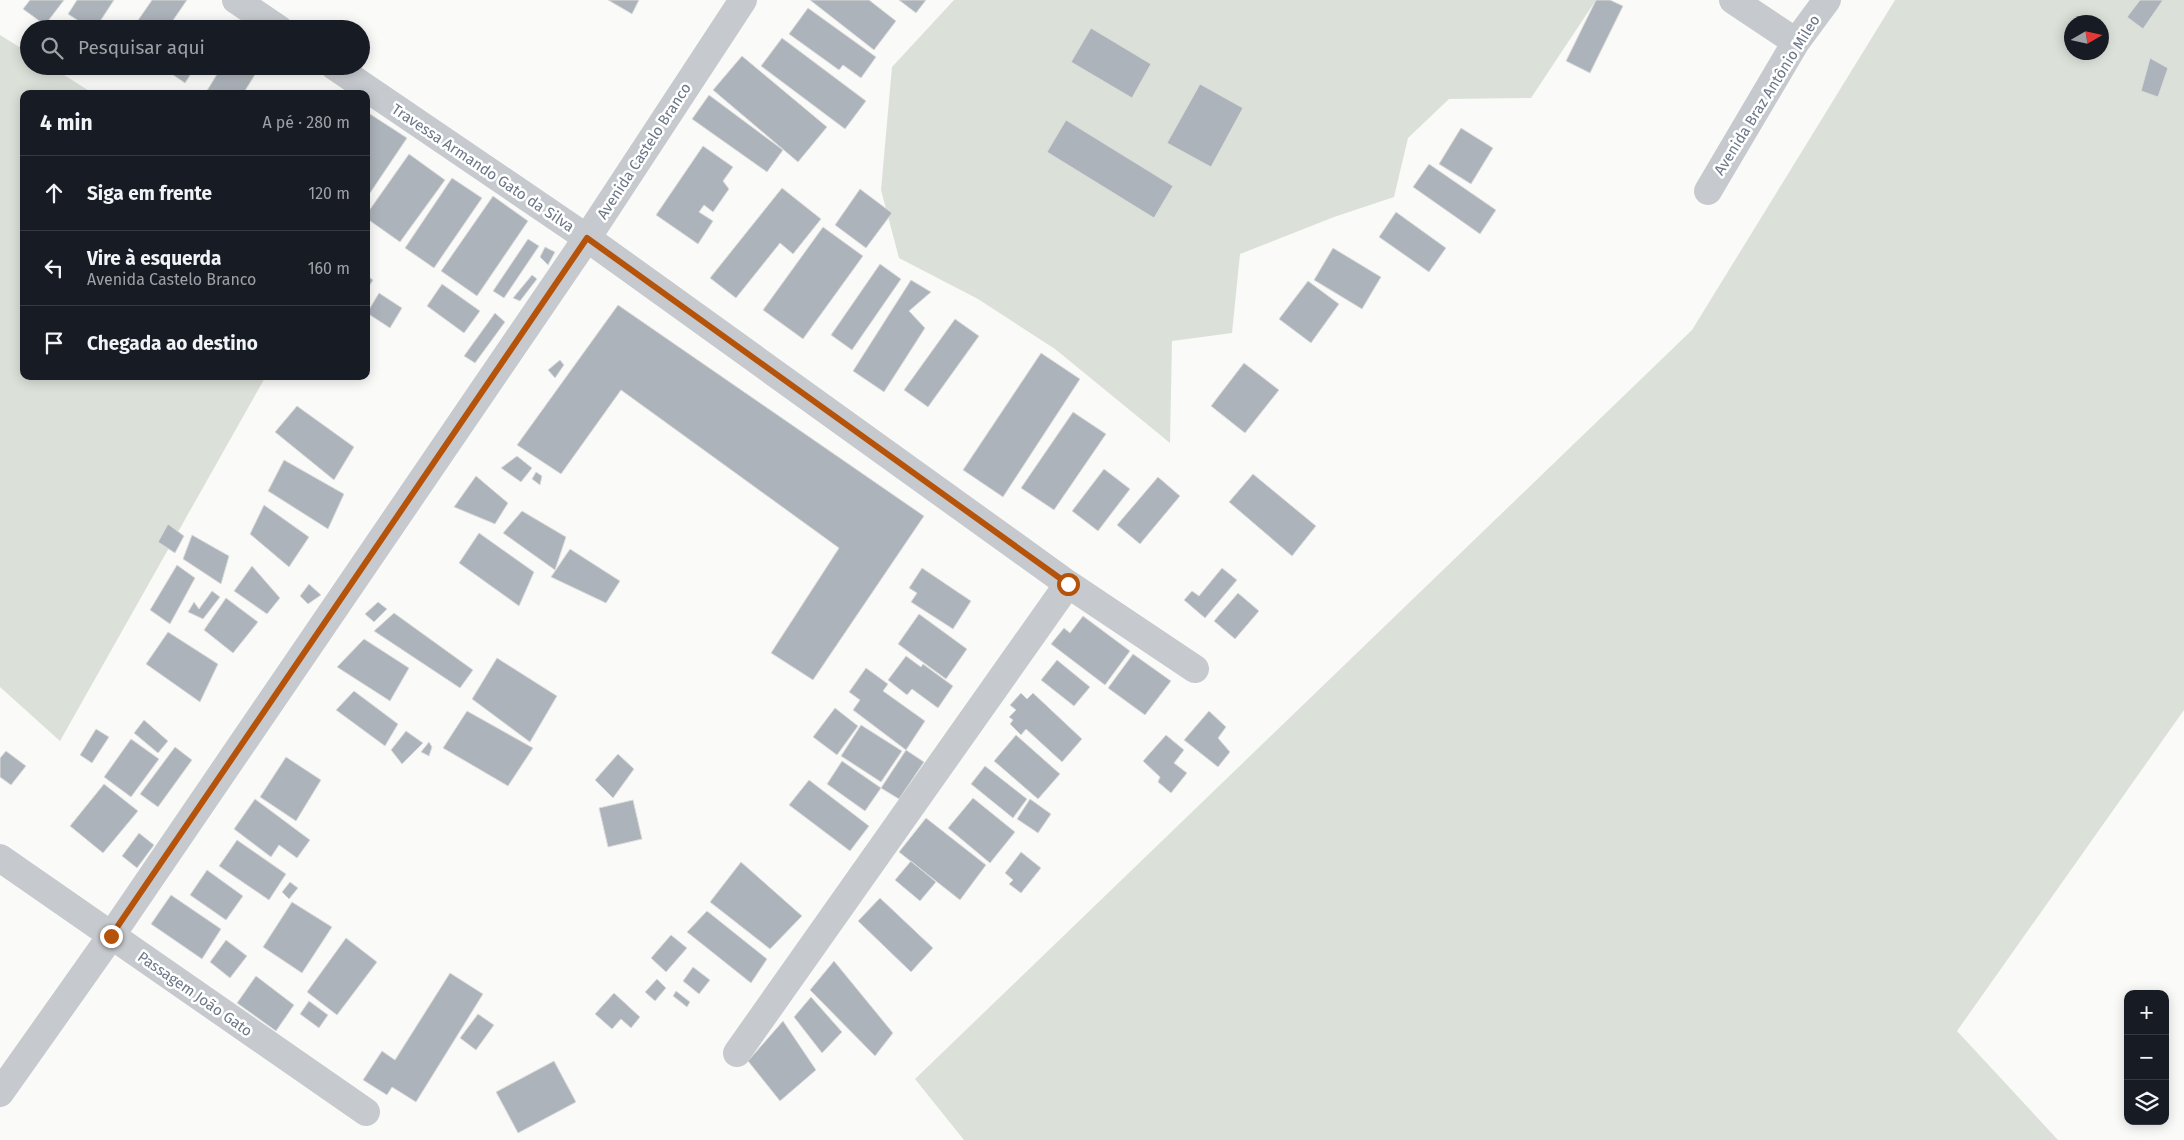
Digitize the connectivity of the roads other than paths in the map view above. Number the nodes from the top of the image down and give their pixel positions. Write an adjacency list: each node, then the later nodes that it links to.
1 (236, 0): 5 (street)
2 (743, 0): 11 (street, Avenida Castelo Branco)
3 (1733, 0): 6 (street)
4 (1827, 0): 6 (street, Avenida Braz Antônio Mileo)
5 (265, 20)
6 (1796, 42): 10 (street, Avenida Braz Antônio Mileo)
7 (347, 75): 8 (street, Travessa Armando Gato da Silva)
8 (369, 90)
9 (370, 90): 11 (street, Travessa Armando Gato da Silva)
10 (1708, 191)
11 (587, 238): 12 (street, Travessa Armando Gato da Silva); 15 (street, Avenida Castelo Branco)
12 (1068, 584): 13 (street, Travessa Armando Gato da Silva); 16 (street)
13 (1195, 669)
14 (0, 858): 15 (street, Passagem João Gato)
15 (111, 936): 17 (street, Avenida Castelo Branco); 18 (street, Passagem João Gato)
16 (736, 1053)
17 (0, 1093)
18 (366, 1112)

